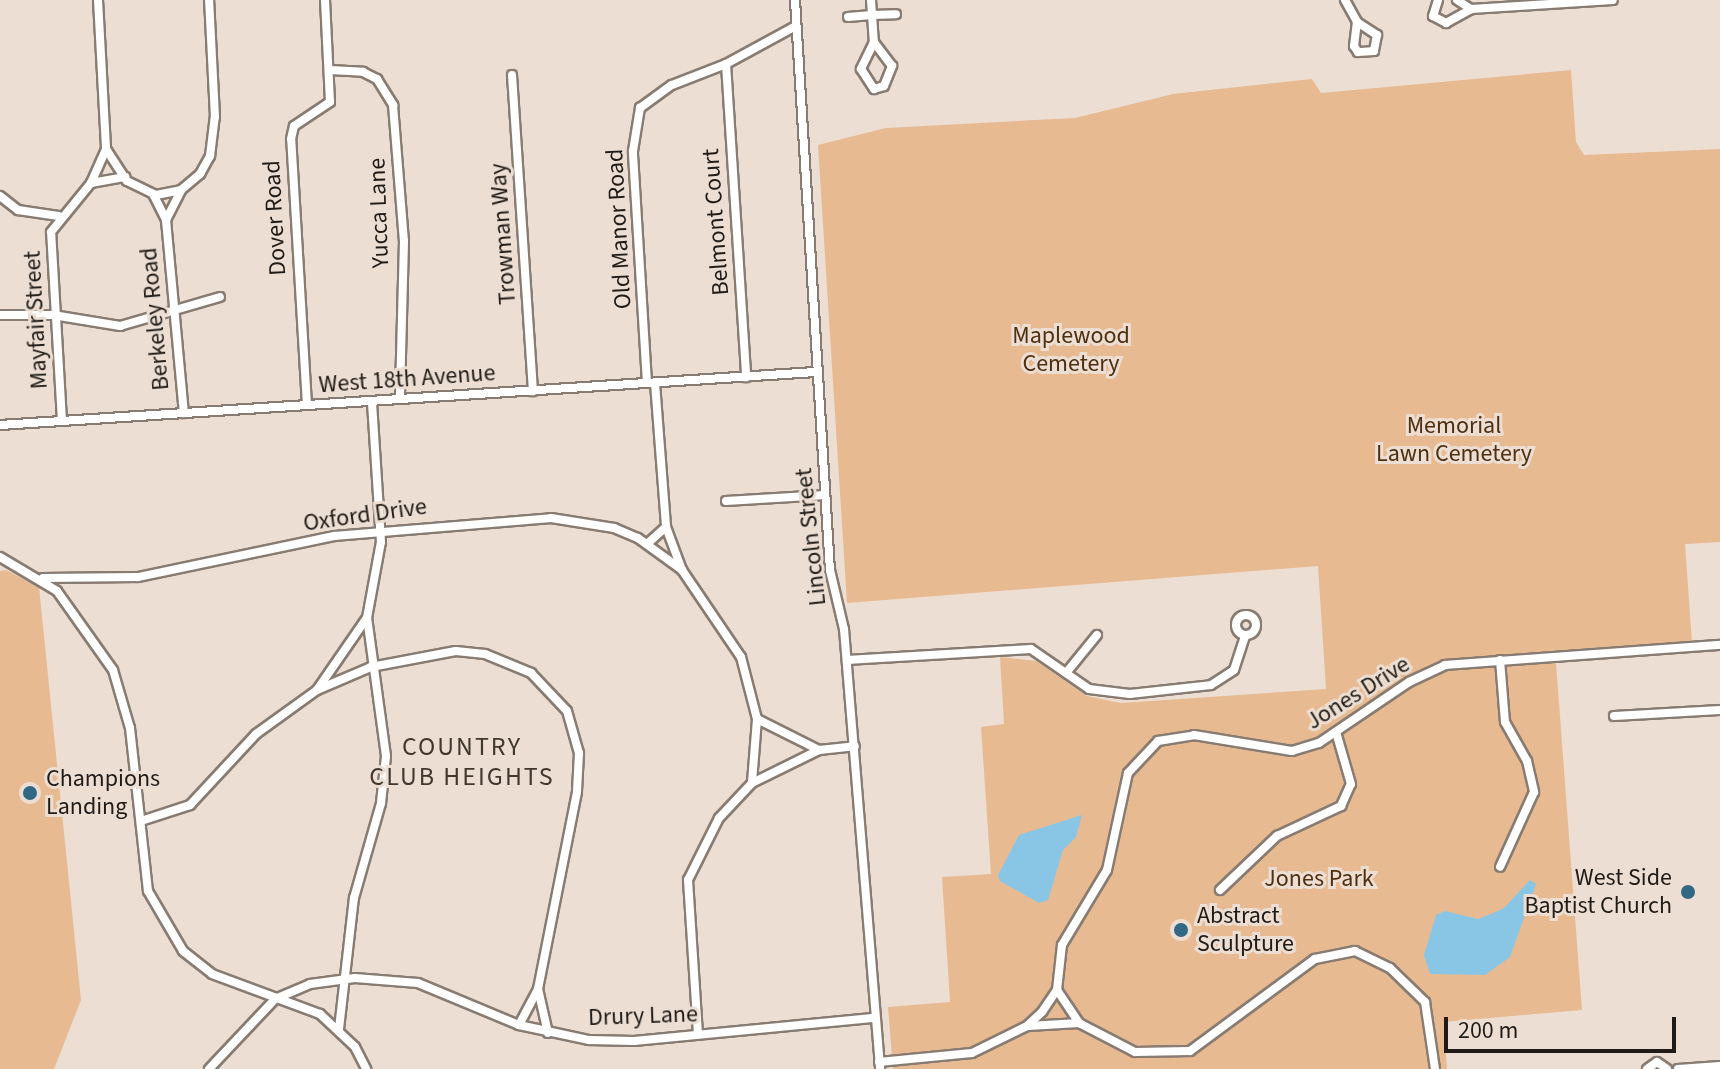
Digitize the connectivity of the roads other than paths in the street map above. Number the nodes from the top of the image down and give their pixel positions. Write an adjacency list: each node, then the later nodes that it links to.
1 (98, 0): 20 (street)
2 (209, 0): 23 (street, Berkeley Road)
3 (325, 0): 18 (street, Dover Road)
4 (795, 0): 15 (street, Lincoln Street)
5 (871, 0): 12 (street)
6 (1345, 0): 14 (street)
7 (1438, 0): 10 (street)
8 (1457, 0): 10 (street)
9 (1613, 0): 10 (street)
10 (1471, 9)
11 (896, 14): 12 (street)
12 (872, 15): 13 (street); 16 (street)
13 (848, 17)
14 (1357, 22)
15 (796, 26): 17 (street, Old Manor Road); 32 (street, Lincoln Street)
16 (874, 42): 16 (street)
17 (726, 64): 33 (street, Belmont Court); 34 (street, Old Manor Road)
18 (330, 70): 36 (street, Yucca Lane); 38 (street, Dover Road)
19 (512, 75): 35 (street, Trowman Way)
20 (106, 149): 21 (street); 22 (street)
21 (125, 177): 22 (street); 24 (street)
22 (91, 183): 26 (street)
23 (181, 190): 24 (street); 27 (street, Berkeley Road)
24 (153, 194): 27 (street, Berkeley Road)
25 (0, 196): 26 (street)
26 (59, 216): 31 (street, Mayfair Street)
27 (166, 220): 29 (street, Berkeley Road)
28 (220, 297): 29 (street)
29 (173, 307): 31 (street); 39 (street, Berkeley Road)
30 (0, 315): 31 (street)
31 (53, 315): 40 (street, Mayfair Street)
32 (816, 372): 33 (street, West 18th Avenue); 42 (street, Lincoln Street)
33 (746, 377): 34 (street, West 18th Avenue)
34 (651, 383): 35 (street, West 18th Avenue); 44 (street, Old Manor Road)
35 (533, 391): 36 (street, West 18th Avenue)
36 (400, 399): 37 (street, West 18th Avenue)
37 (372, 401): 38 (street, West 18th Avenue); 45 (street)
38 (307, 405): 39 (street, West 18th Avenue)
39 (184, 413): 40 (street, West 18th Avenue)
40 (62, 421): 41 (street, West 18th Avenue)
41 (0, 425)
42 (825, 495): 43 (street); 54 (street, Lincoln Street)
43 (726, 501)
44 (666, 527): 46 (street); 48 (street, Old Manor Road)
45 (381, 530): 46 (street, Oxford Drive); 49 (street, Oxford Drive); 50 (street)
46 (647, 544): 48 (street, Oxford Drive)
47 (0, 557): 49 (street)
48 (682, 570): 61 (street)
49 (43, 578): 66 (street)
50 (367, 618): 56 (street); 58 (street)
51 (1097, 635): 57 (street)
52 (1245, 637): 57 (street)
53 (1720, 645): 55 (street, Jones Drive)
54 (847, 660): 57 (street); 63 (street, Lincoln Street)
55 (1500, 660): 62 (street, Jones Drive); 67 (street)
56 (371, 667): 58 (street); 69 (street); 70 (street)
57 (1066, 673)
58 (317, 690): 66 (street)
59 (1720, 710): 60 (street)
60 (1614, 716)
61 (757, 719): 64 (street); 65 (street)
62 (1336, 732): 68 (street); 71 (street, Jones Drive)
63 (855, 746): 64 (street); 73 (street, Lincoln Street)
64 (819, 750): 65 (street)
65 (752, 783): 79 (street)
66 (141, 821): 72 (street)
67 (1500, 867)
68 (1220, 890)
69 (342, 980): 72 (street, Drury Lane); 75 (street, Drury Lane); 77 (street)
70 (538, 989): 75 (street); 78 (street)
71 (1057, 990): 74 (street); 76 (street)
72 (281, 995): 77 (street); 82 (street)
73 (875, 1018): 79 (street, Drury Lane); 80 (street, Lincoln Street)
74 (1079, 1023): 76 (street); 84 (street)
75 (519, 1025): 78 (street, Drury Lane)
76 (1027, 1026): 80 (street)
77 (339, 1029): 83 (street)
78 (548, 1033): 79 (street, Drury Lane)
79 (698, 1034)
80 (880, 1066)
81 (1720, 1066): 87 (street)
82 (209, 1069)
83 (366, 1069)
84 (1435, 1069)
85 (1647, 1069): 86 (street)
86 (1667, 1069)
87 (1678, 1069)

